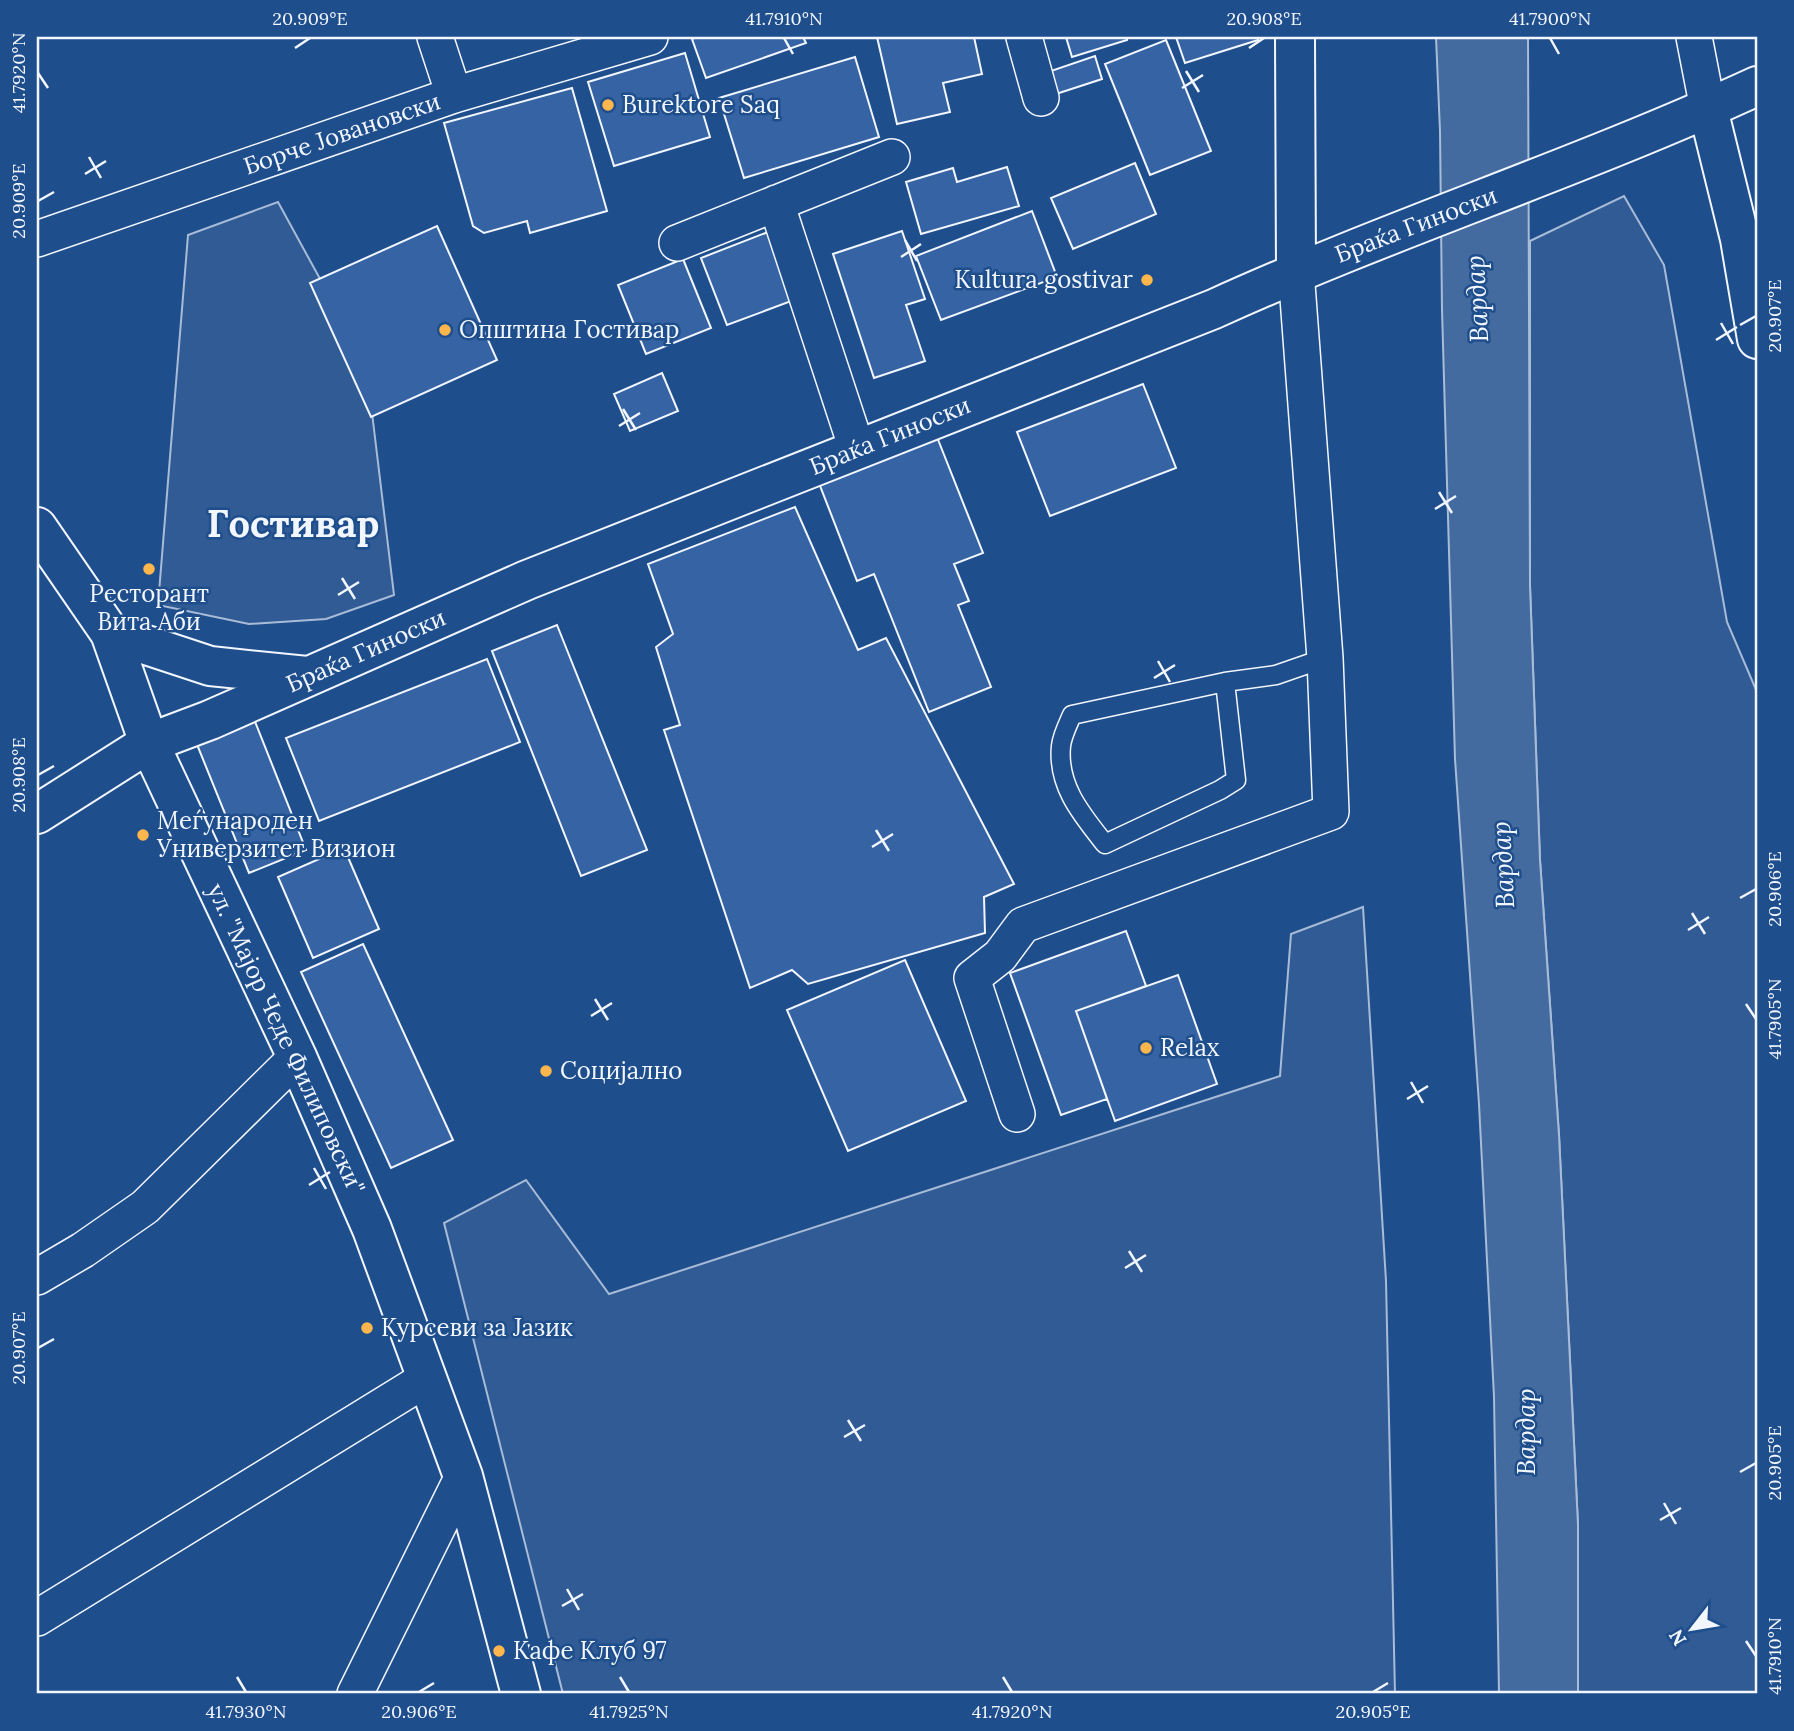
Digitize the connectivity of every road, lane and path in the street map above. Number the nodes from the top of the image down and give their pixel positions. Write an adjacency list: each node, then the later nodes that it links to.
1 (435, 37): 7 (street)
2 (650, 37): 7 (street, Борче Јовановски)
3 (1024, 37): 8 (street)
4 (1295, 37): 14 (street)
5 (1694, 37): 9 (street)
6 (1757, 86): 9 (street, Браќа Гиноски)
7 (454, 95): 12 (street, Борче Јовановски)
8 (1041, 98)
9 (1708, 109): 14 (street, Браќа Гиноски); 15 (street)
10 (892, 157): 11 (street)
11 (776, 203): 13 (street); 16 (street)
12 (37, 239)
13 (677, 243)
14 (1296, 271): 16 (street, Браќа Гиноски); 19 (street)
15 (1757, 339)
16 (857, 449): 20 (street, Браќа Гиноски)
17 (37, 527): 18 (street, ул. "Мајор Чеде Филиповски")
18 (110, 633): 20 (street); 22 (street, ул. "Мајор Чеде Филиповски")
19 (1325, 658): 21 (lane); 25 (street)
20 (309, 676): 22 (street, Браќа Гиноски)
21 (1225, 682): 21 (lane)
22 (149, 743): 23 (street, Браќа Гиноски); 24 (street, ул. "Мајор Чеде Филиповски")
23 (37, 814)
24 (297, 1057): 26 (street); 27 (street, ул. "Мајор Чеде Филиповски")
25 (1017, 1114)
26 (37, 1277)
27 (426, 1379): 28 (street, ул. "Мајор Чеде Филиповски"); 29 (street)
28 (463, 1476): 30 (street); 31 (street, ул. "Мајор Чеде Филиповски")
29 (37, 1618)
30 (355, 1694)
31 (521, 1694)

